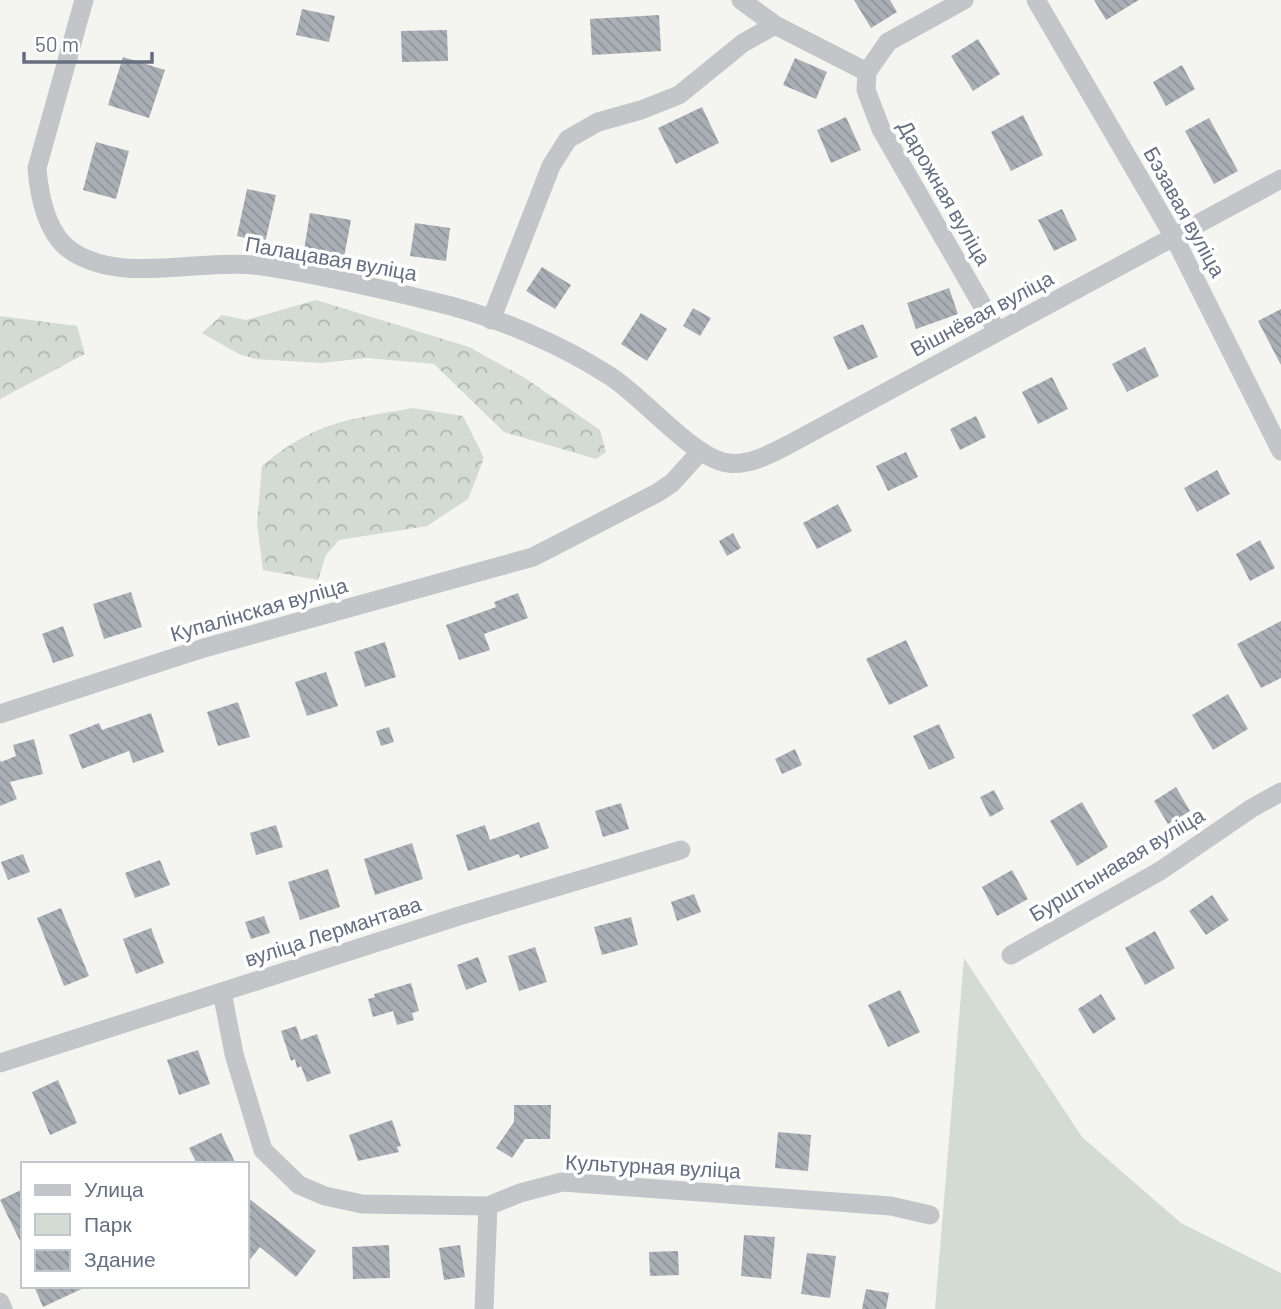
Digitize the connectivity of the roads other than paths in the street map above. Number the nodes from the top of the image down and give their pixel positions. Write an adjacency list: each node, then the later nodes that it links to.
1 (85, 0): 9 (street, Палацавая вуліца)
2 (741, 0): 5 (street)
3 (964, 0): 6 (street)
4 (1036, 0): 8 (street, Бэзавая вуліца)
5 (775, 25): 6 (street); 9 (street)
6 (867, 72): 10 (street, Дарожная вуліца)
7 (1281, 179): 8 (street, Вішнёвая вуліца)
8 (1174, 237): 10 (street, Вішнёвая вуліца); 11 (street, Бэзавая вуліца)
9 (491, 320): 12 (street, Палацавая вуліца)
10 (997, 331): 12 (street, Вішнёвая вуліца)
11 (1281, 451)
12 (701, 452): 13 (street, Купалінская вуліца)
13 (0, 714)
14 (1281, 792): 16 (street, Бурштынавая вуліца)
15 (681, 850): 17 (street, вуліца Лермантава)
16 (1011, 955)
17 (222, 992): 18 (street, вуліца Лермантава); 19 (street, Культурная вуліца)
18 (0, 1063)
19 (488, 1206): 20 (street, Культурная вуліца); 23 (street)
20 (930, 1215)
21 (0, 1302): 22 (street)
22 (4, 1309)
23 (484, 1309)

